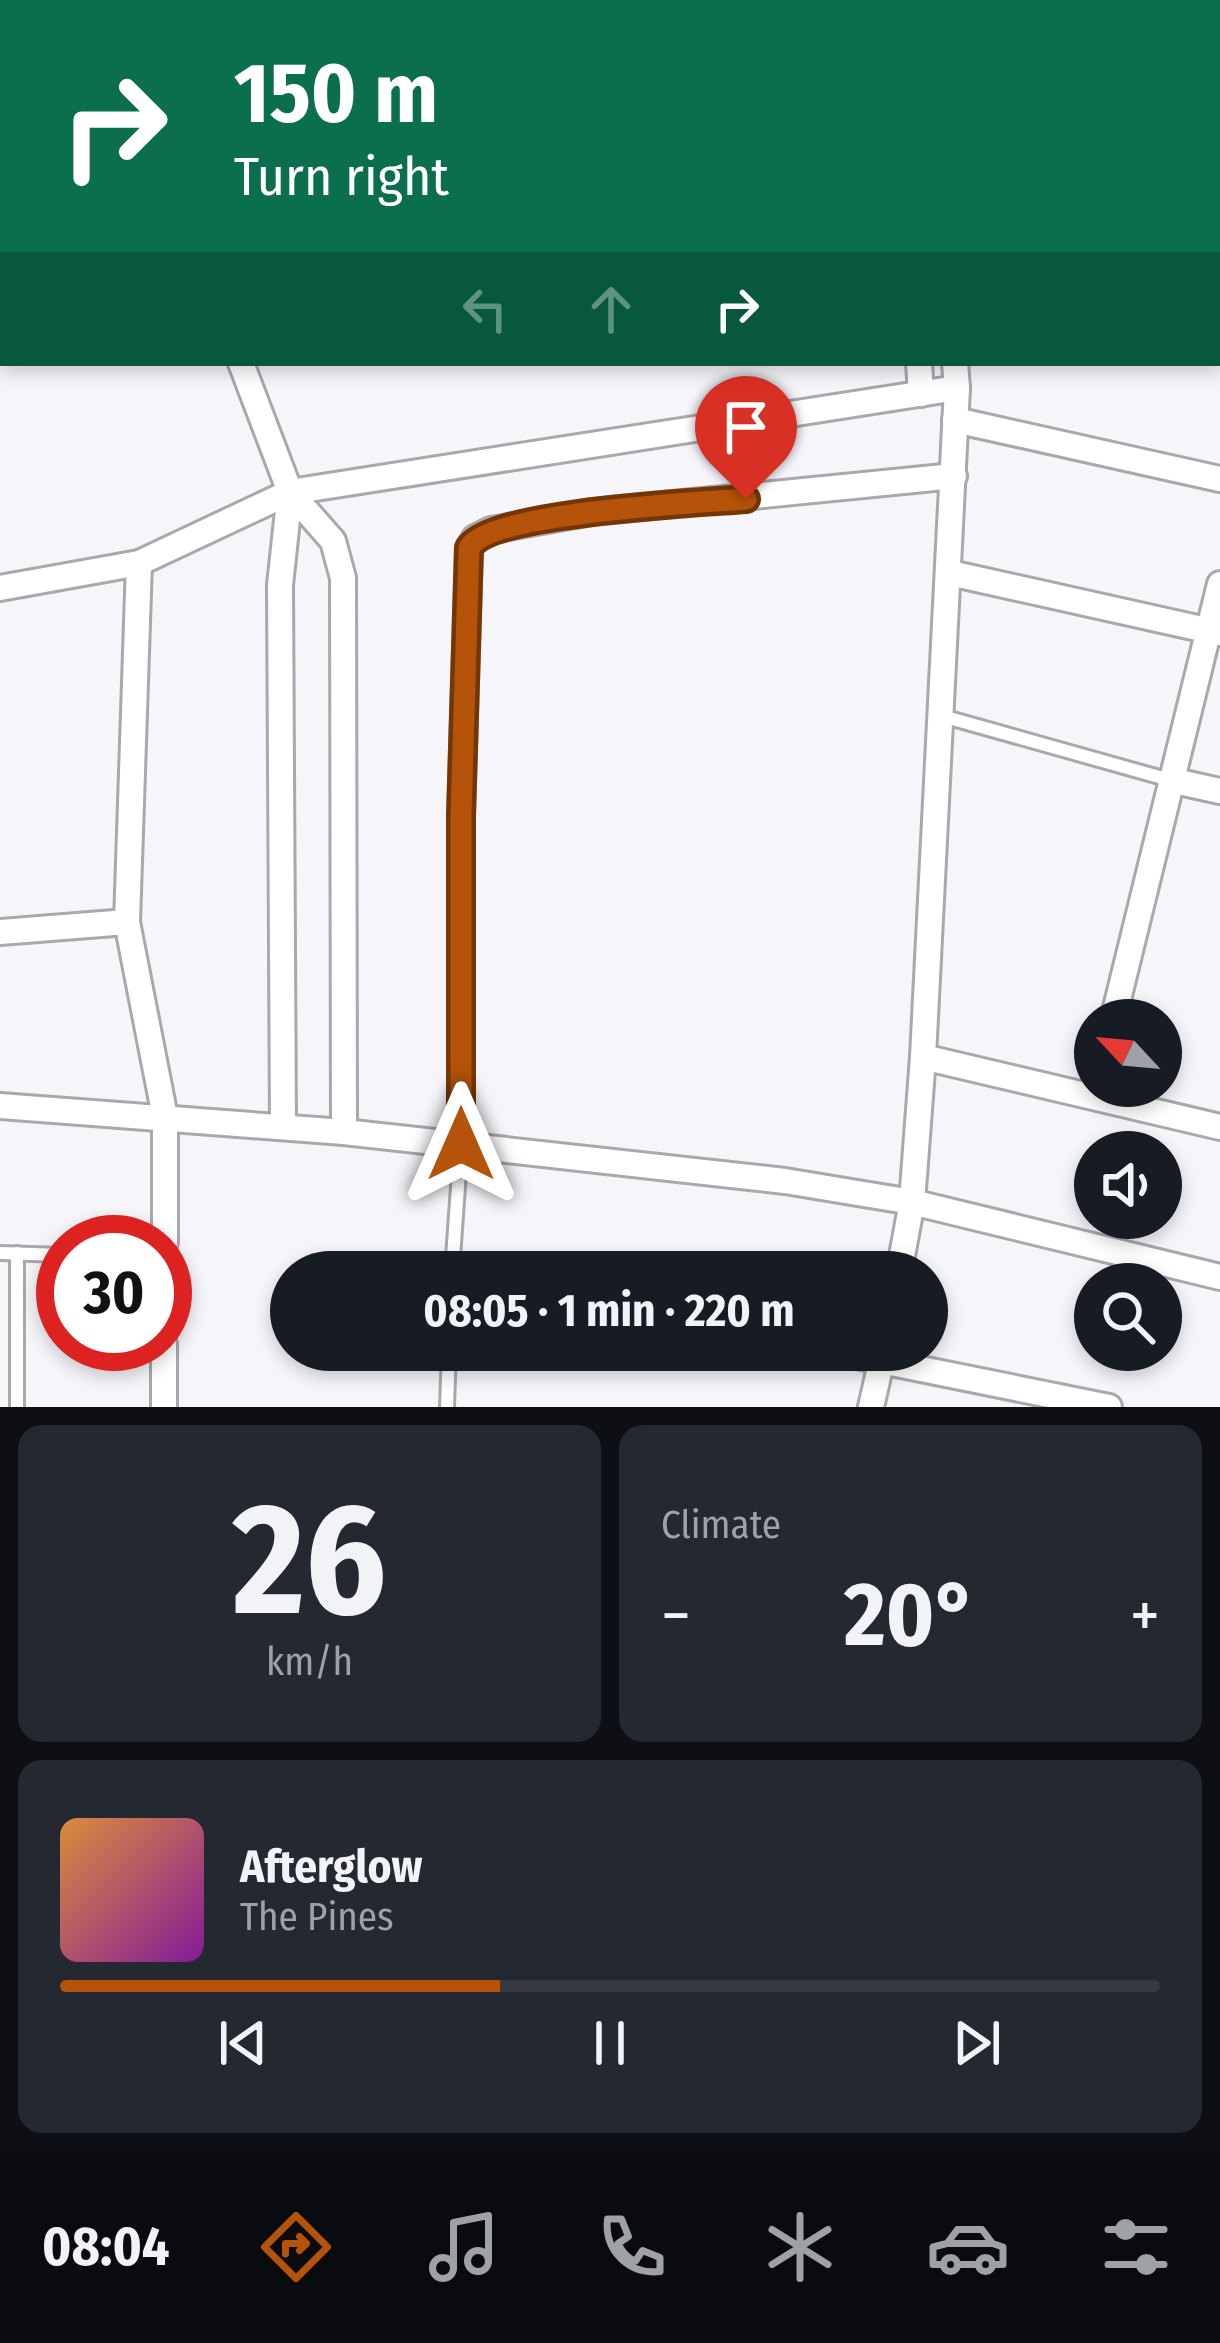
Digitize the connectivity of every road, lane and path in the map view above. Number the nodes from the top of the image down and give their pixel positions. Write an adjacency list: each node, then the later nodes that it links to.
1 (243, 366): 8 (street)
2 (919, 366): 4 (street)
3 (956, 376): 4 (street); 5 (street)
4 (921, 394): 8 (street)
5 (956, 420): 6 (street); 7 (street)
6 (954, 476): 10 (street); 28 (street)
7 (1220, 478)
8 (290, 492): 9 (street); 25 (street); 27 (street)
9 (140, 563): 12 (street); 17 (street)
10 (950, 573): 13 (street); 14 (street)
11 (1220, 584): 13 (street)
12 (0, 589)
13 (1214, 632): 15 (street)
14 (942, 716): 15 (lane); 20 (street)
15 (1170, 780): 16 (street); 19 (street)
16 (1220, 791)
17 (127, 922): 18 (street); 24 (street)
18 (0, 932)
19 (1117, 999)
20 (922, 1057): 21 (street); 29 (street)
21 (1074, 1088)
22 (0, 1106): 24 (street)
23 (1149, 1107): 26 (street)
24 (165, 1117): 25 (street); 30 (street)
25 (283, 1127): 27 (street)
26 (1220, 1127)
27 (344, 1132): 28 (street)
28 (461, 1144): 29 (street); 31 (lane)
29 (912, 1202): 32 (street); 36 (street)
30 (164, 1215)
31 (453, 1251)
32 (903, 1251)
33 (0, 1253): 34 (lane)
34 (17, 1253): 35 (lane); 41 (lane)
35 (36, 1254)
36 (1220, 1277)
37 (948, 1369): 45 (street)
38 (164, 1371): 42 (street)
39 (448, 1371): 43 (lane)
40 (880, 1371): 44 (street)
41 (17, 1407)
42 (164, 1407)
43 (447, 1407)
44 (871, 1407)
45 (1109, 1407)

